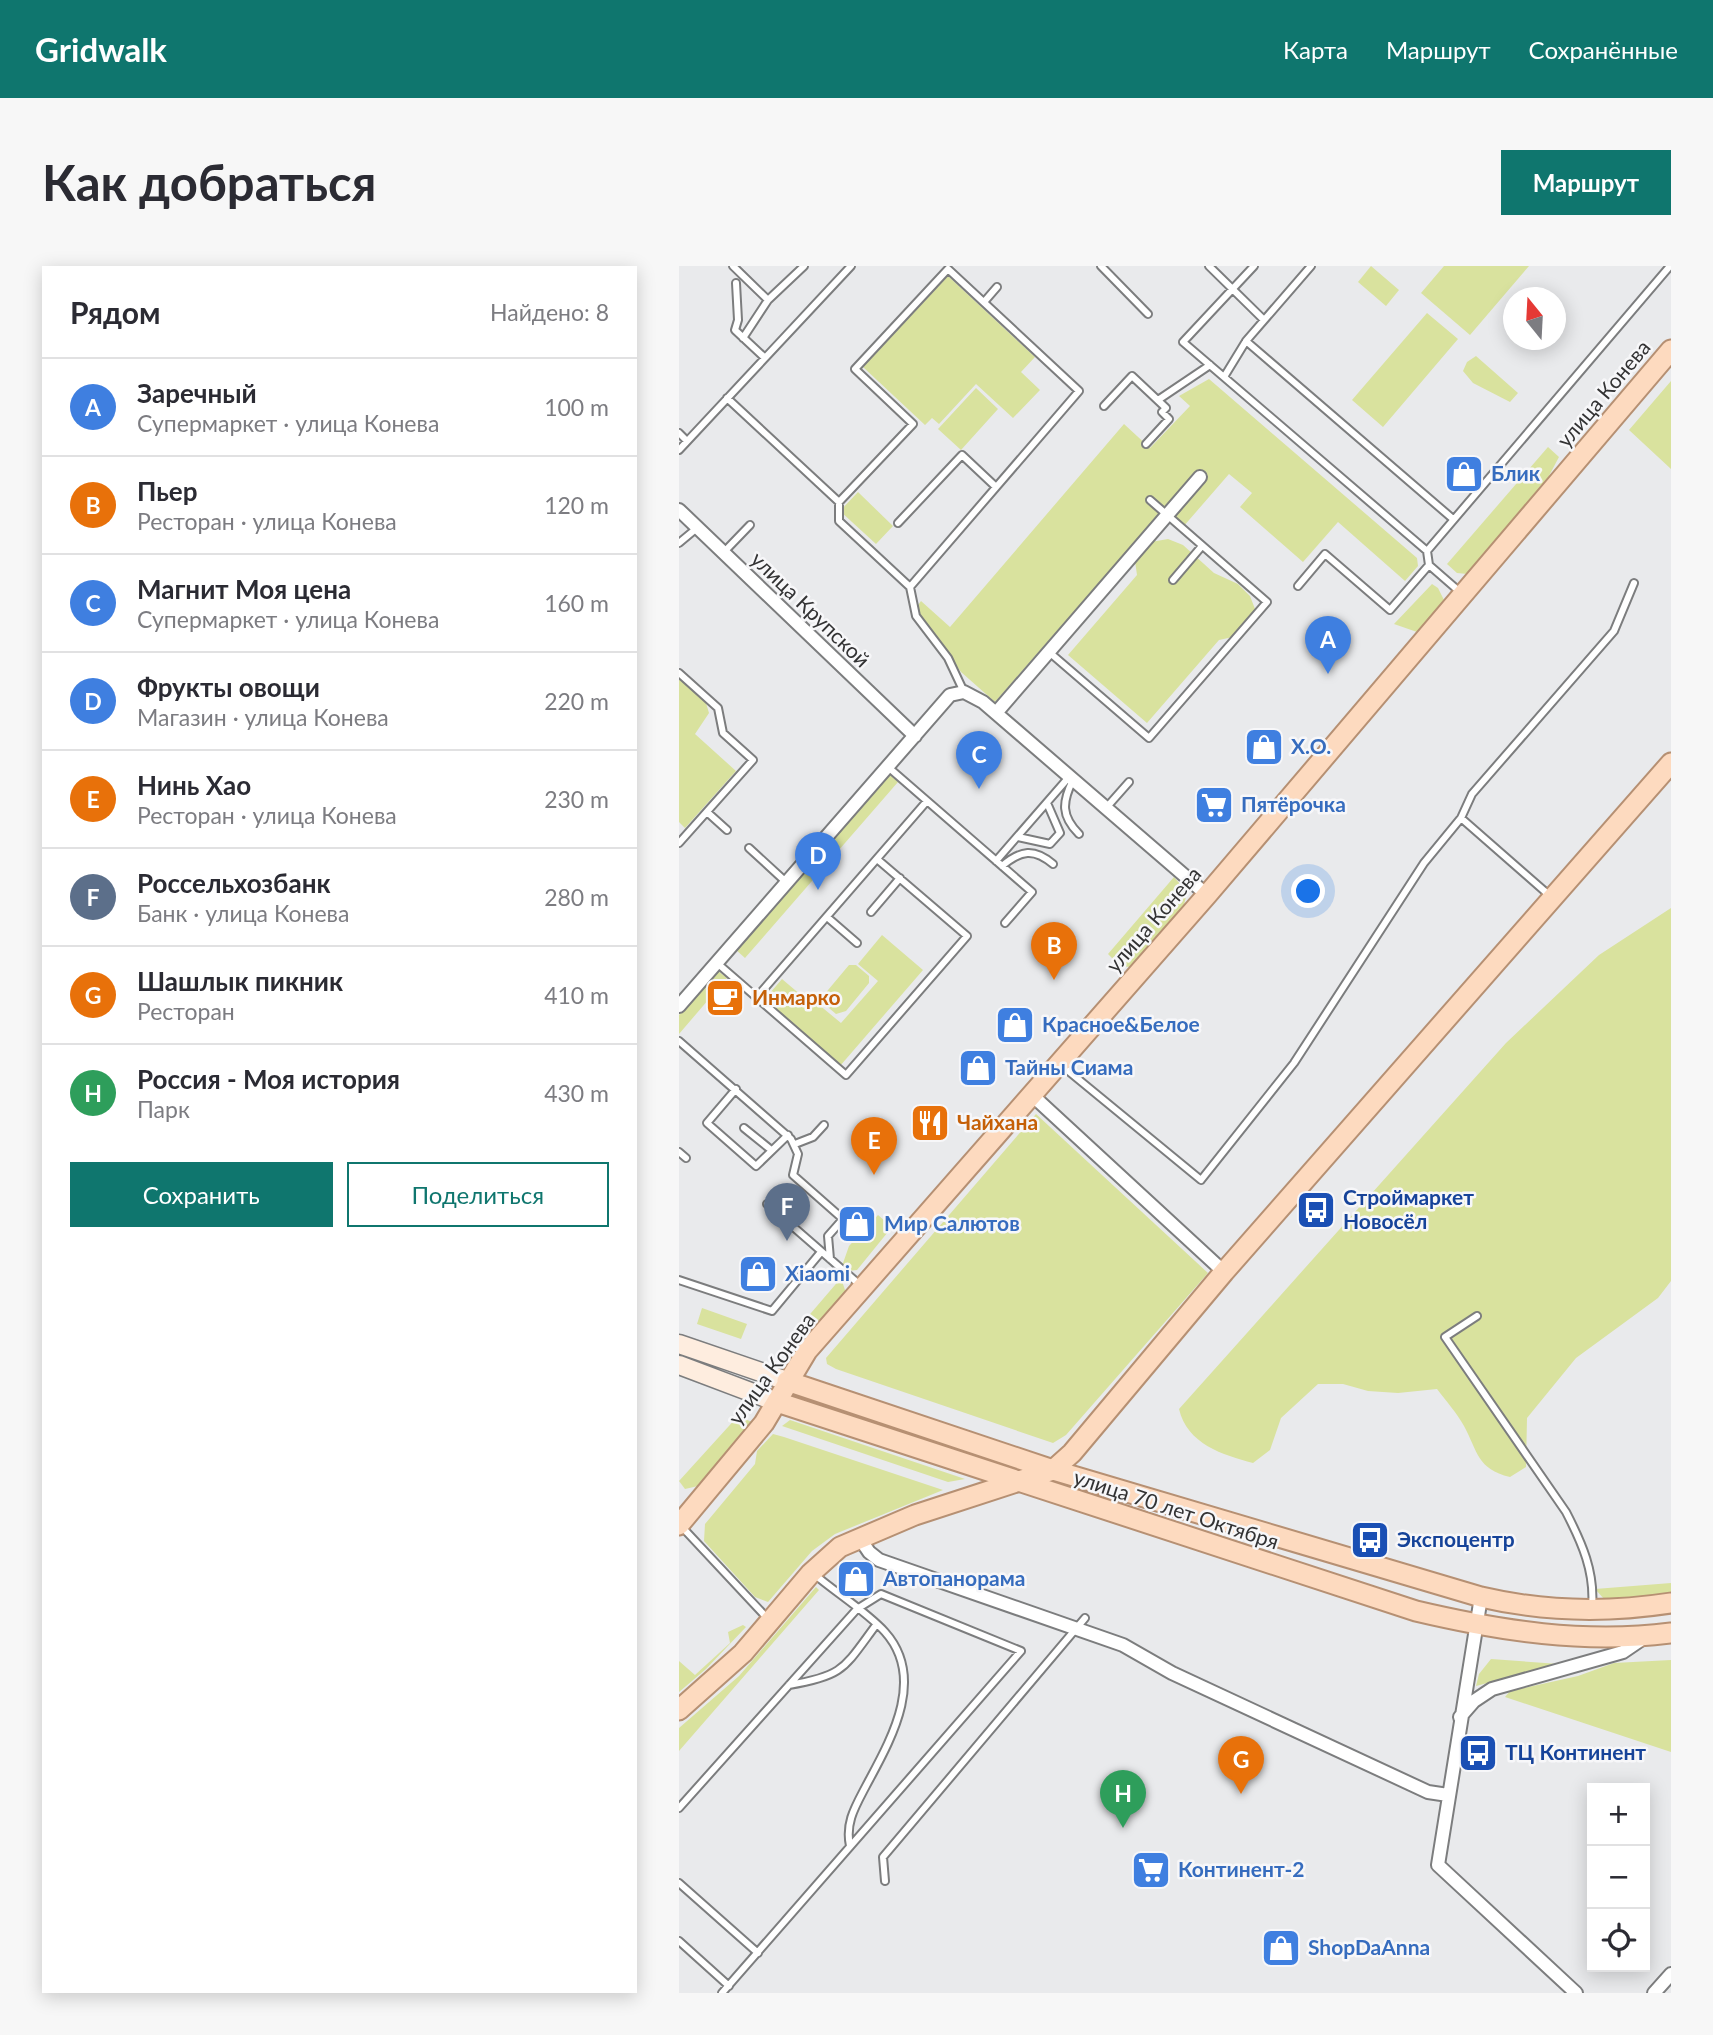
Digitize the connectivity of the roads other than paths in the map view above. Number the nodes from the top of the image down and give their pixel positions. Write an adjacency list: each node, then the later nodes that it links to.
1 (733, 266): 12 (lane)
2 (803, 266): 12 (lane)
3 (851, 266): 19 (lane)
4 (1101, 266): 14 (lane)
5 (1209, 266): 11 (lane)
6 (1254, 266): 11 (lane)
7 (1311, 266): 15 (lane)
8 (1670, 266): 35 (lane)
9 (736, 283): 16 (lane)
10 (997, 287): 13 (lane)
11 (1233, 289): 15 (lane); 20 (lane)
12 (768, 300): 16 (lane)
13 (984, 302): 30 (lane); 32 (lane)
14 (1148, 314)
15 (1264, 320): 17 (lane)
16 (743, 338): 19 (lane)
17 (1246, 341): 21 (lane); 35 (lane)
18 (1671, 350): 48 (main road, улица Конева)
19 (765, 358): 22 (lane)
20 (1210, 365): 21 (lane); 23 (lane)
21 (1224, 377): 41 (lane)
22 (727, 398): 26 (lane); 32 (lane)
23 (1158, 400): 24 (lane); 27 (lane)
24 (1104, 406)
25 (679, 433): 26 (lane)
26 (687, 441): 28 (lane)
27 (1146, 444)
28 (679, 450)
29 (1200, 477): 34 (street)
30 (996, 487): 36 (lane); 47 (lane)
31 (1150, 500): 34 (lane)
32 (839, 502): 47 (lane)
33 (679, 510): 38 (street, улица Крупской)
34 (1167, 515): 40 (lane); 49 (street)
35 (1453, 519): 41 (lane)
36 (898, 523)
37 (750, 525): 42 (lane)
38 (697, 528): 39 (lane); 42 (street, улица Крупской)
39 (679, 542)
40 (1202, 546): 44 (lane); 49 (lane)
41 (1427, 551): 43 (lane)
42 (723, 552): 53 (street, улица Крупской)
43 (1429, 565): 46 (lane); 48 (lane)
44 (1173, 580)
45 (1635, 583): 62 (lane)
46 (1298, 586)
47 (910, 587): 51 (lane)
48 (1464, 595): 73 (main road, улица Конева)
49 (1049, 652): 52 (street)
50 (679, 673): 61 (lane)
51 (964, 692): 52 (street); 53 (street)
52 (996, 713): 56 (street)
53 (915, 736): 55 (street)
54 (1671, 763): 74 (main road)
55 (888, 767): 58 (lane); 72 (street)
56 (1071, 778): 59 (lane); 60 (street); 64 (lane)
57 (1129, 782): 60 (lane)
58 (927, 801): 68 (lane); 69 (lane)
59 (1047, 803): 65 (lane); 65 (lane)
60 (1106, 808): 73 (street)
61 (707, 812): 63 (lane); 66 (lane)
62 (1461, 818): 74 (lane); 83 (lane)
63 (727, 830)
64 (1079, 834)
65 (1018, 836): 69 (lane)
66 (679, 842)
67 (749, 848): 72 (lane)
68 (877, 859): 71 (lane); 76 (lane)
69 (999, 863): 70 (lane); 77 (lane)
70 (1053, 864)
71 (900, 878): 75 (lane); 80 (lane)
72 (787, 883): 79 (street)
73 (1207, 895): 83 (main road, улица Конева)
74 (1552, 898): 96 (main road)
75 (871, 912)
76 (827, 917): 78 (lane); 80 (lane)
77 (1005, 923)
78 (857, 943)
79 (717, 963): 80 (lane); 81 (street)
80 (757, 998)
81 (679, 1006)
82 (679, 1041): 84 (lane)
83 (1059, 1063): 85 (main road, улица Конева)
84 (736, 1090): 88 (lane); 90 (lane)
85 (1032, 1096): 96 (street); 98 (main road, улица Конева)
86 (824, 1125): 89 (lane)
87 (744, 1128): 90 (lane)
88 (788, 1135): 89 (lane); 90 (lane)
89 (795, 1144): 95 (lane)
90 (770, 1149)
91 (679, 1152): 92 (lane)
92 (687, 1158)
93 (767, 1204): 94 (lane)
94 (821, 1252): 95 (lane); 97 (lane)
95 (830, 1259): 98 (lane)
96 (1224, 1272): 104 (main road)
97 (679, 1280)
98 (863, 1288): 102 (main road, улица Конева)
99 (1477, 1316): 112 (lane)
100 (679, 1344): 102 (main road, улица 70 лет Октября)
101 (679, 1366): 103 (main road, улица 70 лет Октября)
102 (787, 1381): 103 (main road, улица Конева); 104 (main road, улица 70 лет Октября)
103 (777, 1402): 105 (main road, улица 70 лет Октября); 106 (main road, улица Конева)
104 (1053, 1470): 105 (main road); 109 (main road, улица 70 лет Октября)
105 (1019, 1483): 107 (main road); 116 (main road, улица 70 лет Октября)
106 (679, 1525): 113 (lane)
107 (859, 1537): 108 (main road); 114 (street)
108 (811, 1573): 111 (lane); 113 (main road)
109 (1481, 1597): 112 (main road, улица 70 лет Октября); 116 (street)
110 (1671, 1603): 112 (main road, улица 70 лет Октября)
111 (857, 1609): 115 (lane); 119 (lane); 124 (lane)
112 (1592, 1611)
113 (769, 1620): 120 (main road)
114 (1081, 1623): 122 (street); 125 (lane)
115 (876, 1625): 119 (lane); 124 (lane)
116 (1474, 1625): 118 (main road, улица 70 лет Октября); 121 (street)
117 (1671, 1633): 118 (main road, улица 70 лет Октября)
118 (1645, 1636): 121 (street)
119 (789, 1685): 123 (lane)
120 (679, 1710)
121 (1460, 1717): 122 (street)
122 (1448, 1796): 132 (street)
123 (679, 1808)
124 (851, 1846): 128 (lane)
125 (885, 1881)
126 (679, 1883): 128 (lane)
127 (679, 1941): 130 (lane)
128 (758, 1953): 130 (lane)
129 (1670, 1977): 133 (street)
130 (729, 1986): 131 (lane)
131 (722, 1993)
132 (1576, 1993)
133 (1654, 1993)

